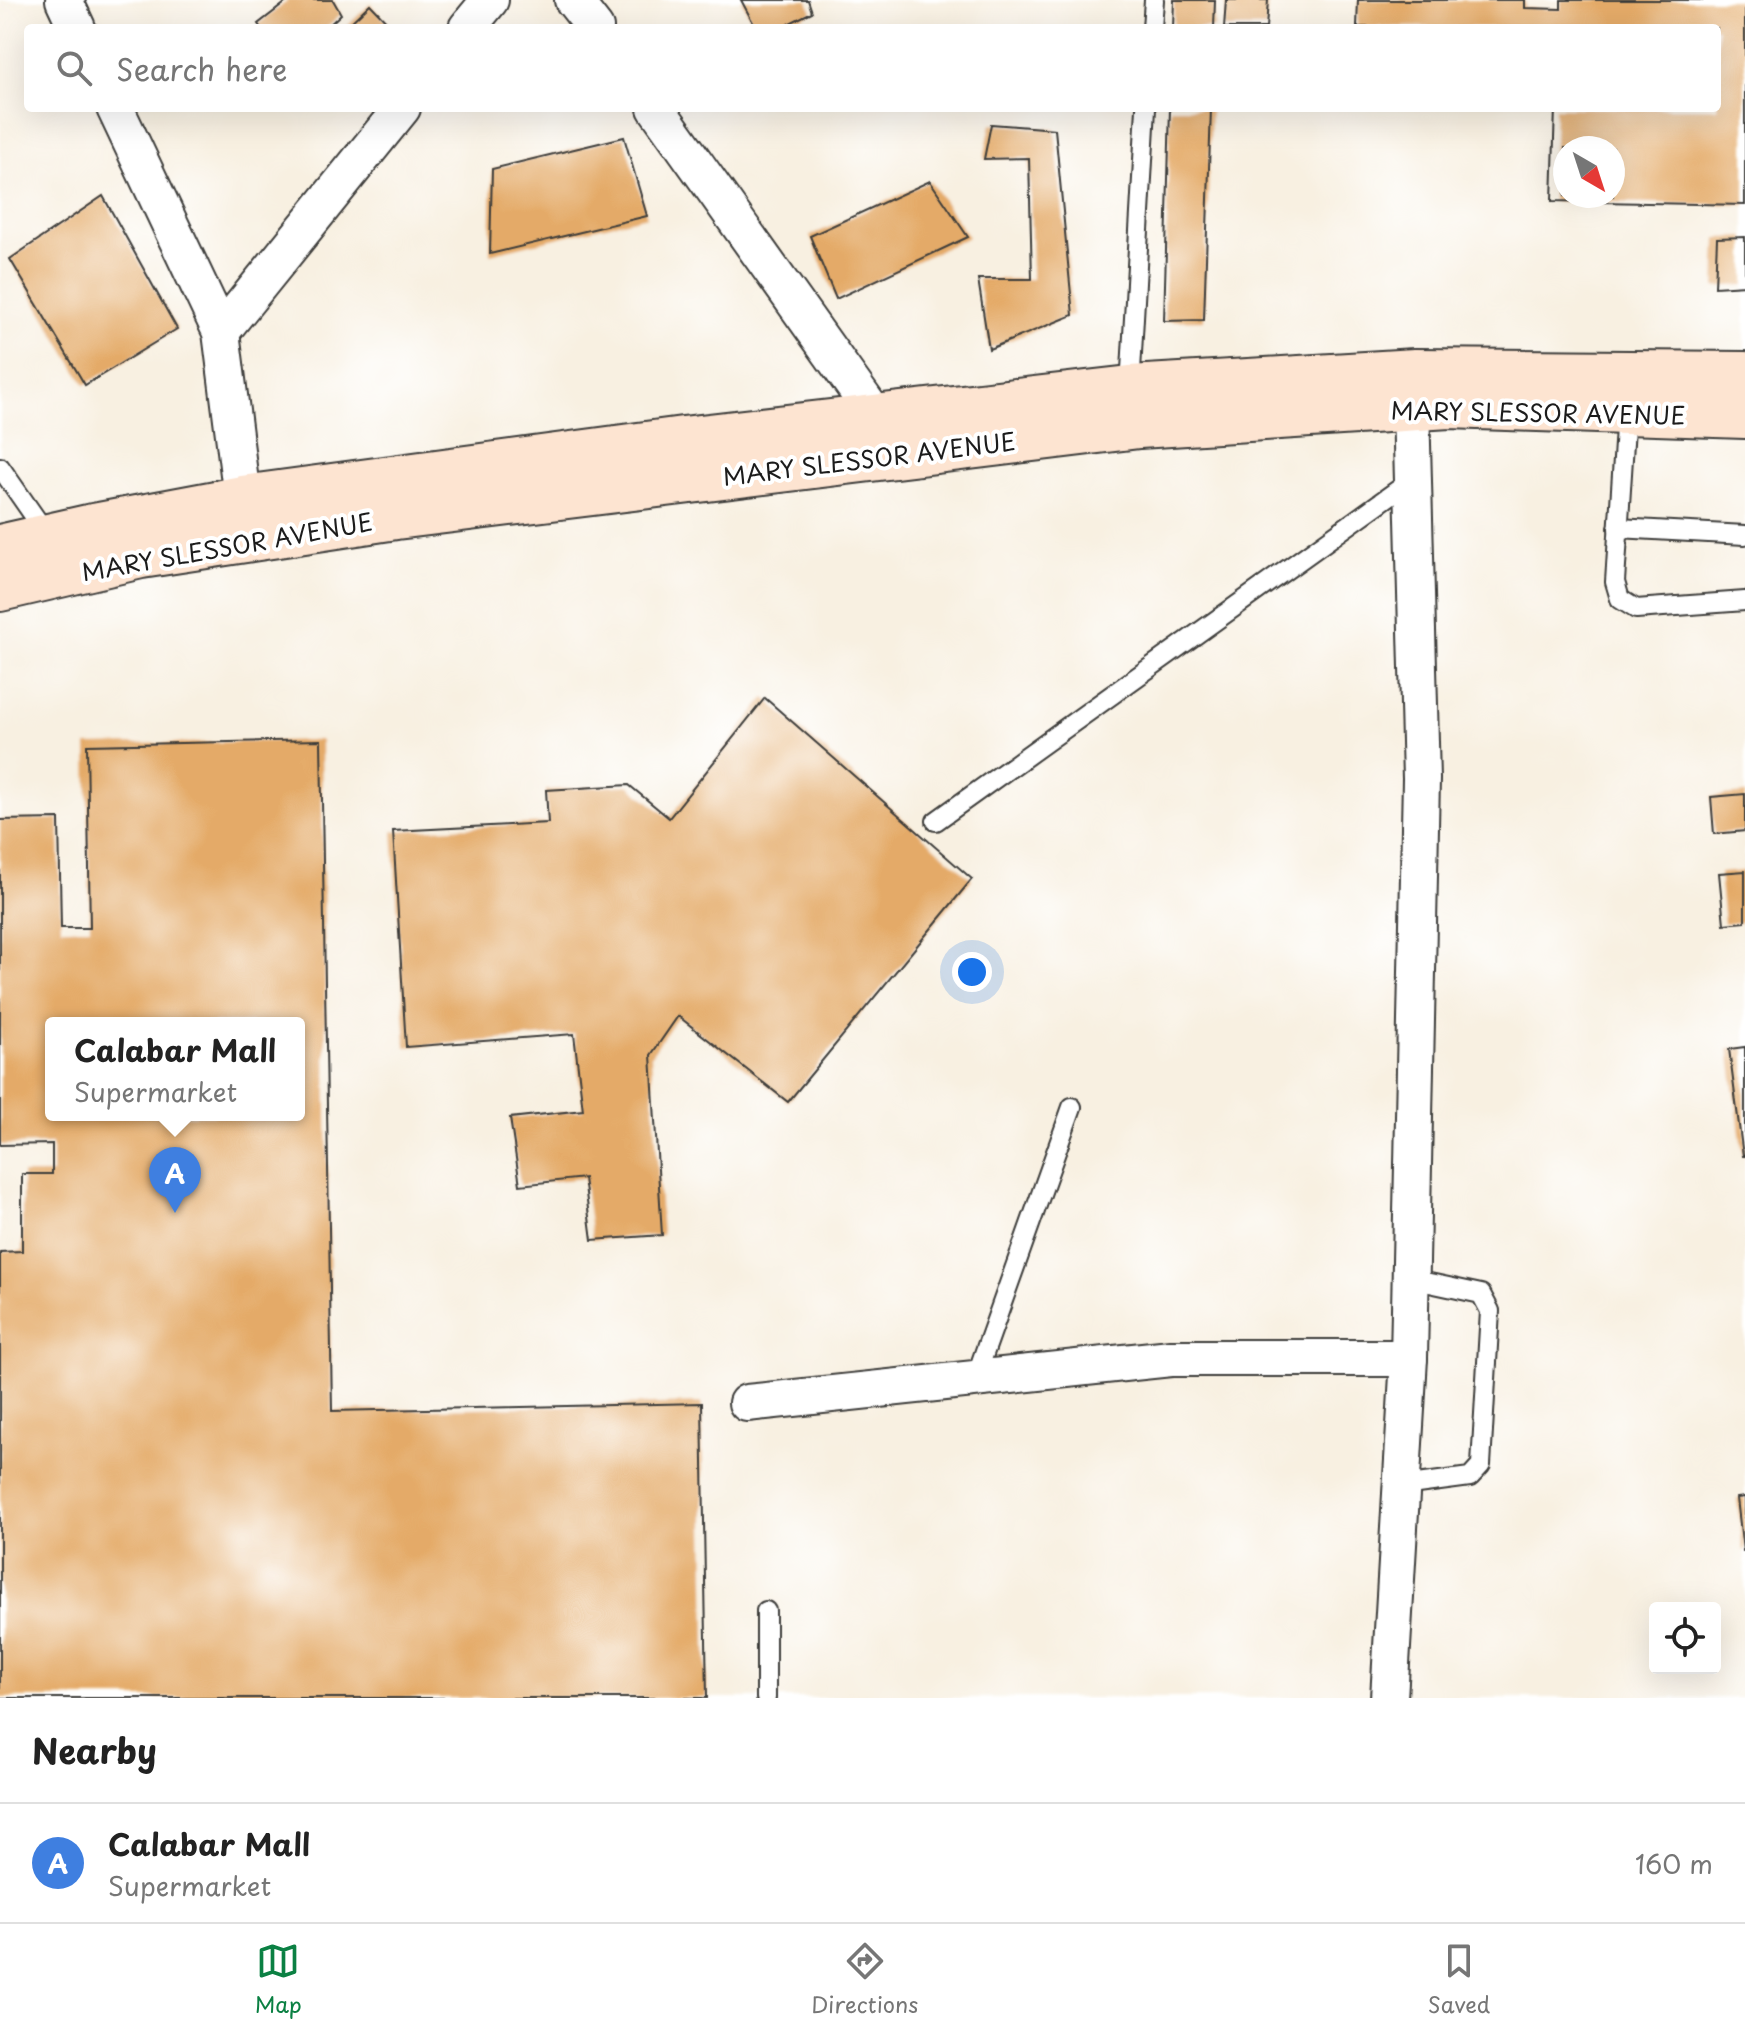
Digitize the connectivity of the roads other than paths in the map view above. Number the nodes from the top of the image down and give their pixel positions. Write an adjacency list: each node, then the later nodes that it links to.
1 (64, 0): 5 (street)
2 (490, 0): 6 (street)
3 (573, 0): 7 (street)
4 (1154, 0): 8 (lane)
5 (75, 24)
6 (470, 24)
7 (592, 24)
8 (1152, 24)
9 (117, 112): 13 (street)
10 (399, 112): 13 (street)
11 (659, 112): 19 (street)
12 (1146, 112): 15 (lane)
13 (221, 332): 22 (street)
14 (1745, 374): 15 (main road, MARY SLESSOR AVENUE)
15 (1130, 388): 19 (main road, MARY SLESSOR AVENUE)
16 (1411, 407): 17 (main road, MARY SLESSOR AVENUE); 21 (street); 26 (main road, MARY SLESSOR AVENUE)
17 (1626, 412): 18 (main road, MARY SLESSOR AVENUE); 23 (lane)
18 (1745, 416)
19 (877, 418): 22 (main road, MARY SLESSOR AVENUE)
20 (0, 467): 25 (lane)
21 (1413, 479): 30 (lane); 32 (street)
22 (242, 498): 26 (main road, MARY SLESSOR AVENUE)
23 (1618, 528): 24 (lane); 29 (lane)
24 (1745, 535)
25 (48, 536): 26 (main road, MARY SLESSOR AVENUE); 27 (main road, MARY SLESSOR AVENUE)
26 (96, 546): 28 (main road, MARY SLESSOR AVENUE)
27 (0, 547)
28 (0, 589)
29 (1745, 601)
30 (936, 821)
31 (1072, 1107): 34 (lane)
32 (1411, 1279): 33 (street); 36 (lane)
33 (1409, 1358): 34 (street); 36 (street)
34 (975, 1379): 35 (street)
35 (747, 1403)
36 (1402, 1486): 39 (street)
37 (766, 1611): 38 (lane)
38 (766, 1698)
39 (1389, 1698)

